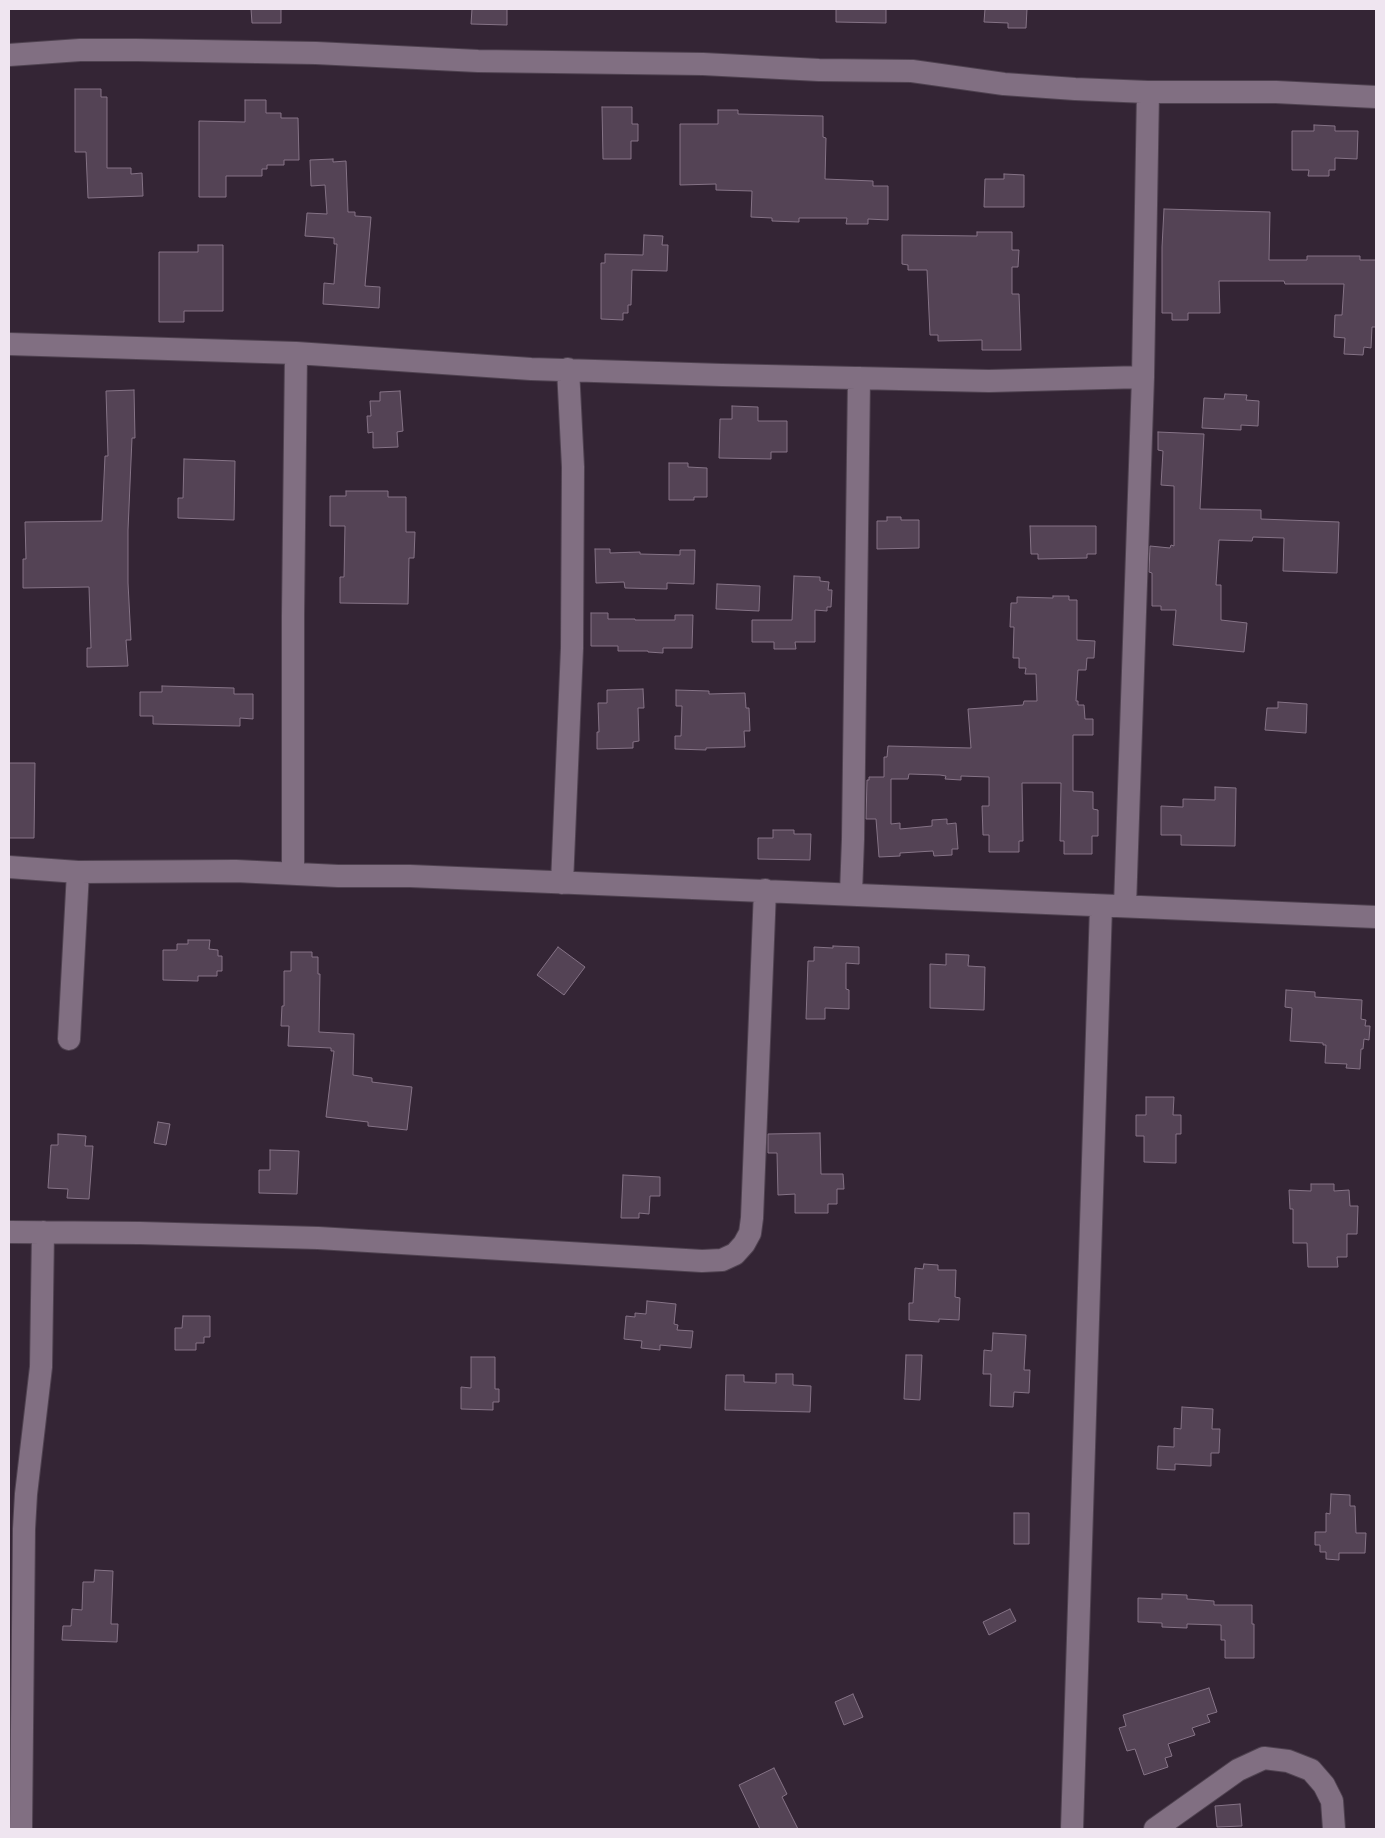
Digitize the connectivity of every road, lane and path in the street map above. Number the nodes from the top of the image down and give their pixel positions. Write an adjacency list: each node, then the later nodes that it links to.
1 (9, 55): 2 (street)
2 (1148, 92): 3 (street); 7 (street)
3 (1376, 97)
4 (9, 344): 5 (street)
5 (296, 353): 6 (street); 11 (street)
6 (568, 369): 8 (street); 12 (street)
7 (1143, 377): 8 (street); 16 (street)
8 (859, 378): 14 (street)
9 (9, 867): 10 (street)
10 (78, 872): 11 (street); 18 (street)
11 (293, 873): 12 (street)
12 (562, 883): 13 (street)
13 (765, 890): 14 (street); 20 (street)
14 (851, 893): 15 (street)
15 (1101, 906): 16 (street); 22 (street)
16 (1126, 906): 17 (street)
17 (1376, 916)
18 (69, 1039)
19 (9, 1232): 20 (street)
20 (43, 1232): 21 (street)
21 (21, 1829)
22 (1072, 1829)
23 (1155, 1829): 24 (street)
24 (1334, 1829)

